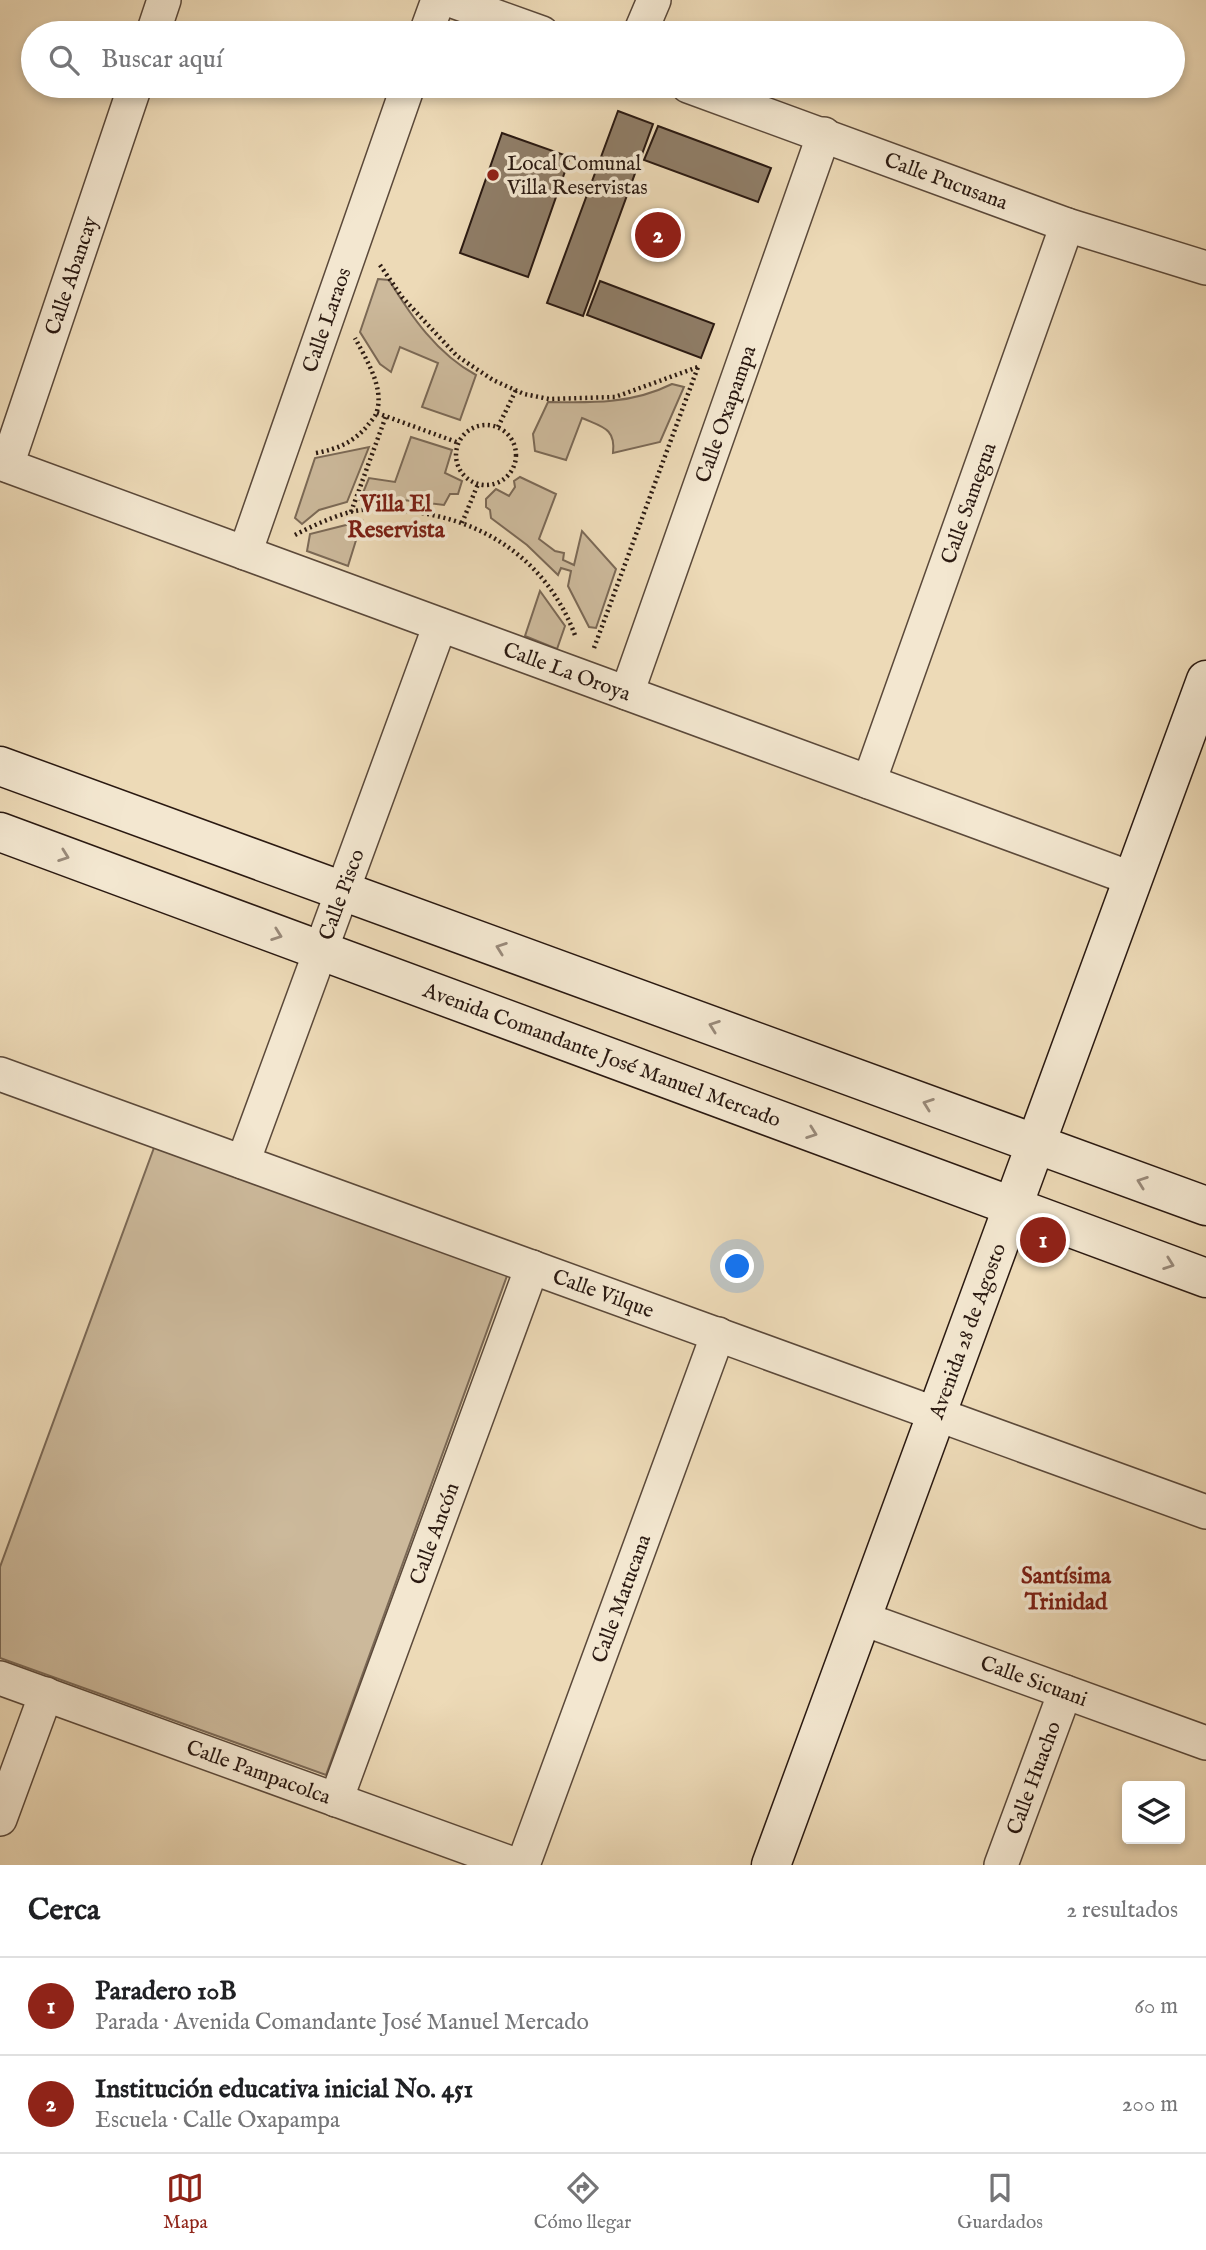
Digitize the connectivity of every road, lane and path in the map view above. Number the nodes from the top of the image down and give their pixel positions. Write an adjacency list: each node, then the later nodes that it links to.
1 (164, 0): 5 (street)
2 (438, 0): 6 (street)
3 (450, 0): 7 (street)
4 (654, 0): 8 (street)
5 (157, 21)
6 (430, 21)
7 (509, 21)
8 (645, 21)
9 (131, 98): 23 (street, Calle Abancay)
10 (404, 98): 28 (street, Calle Laraos)
11 (722, 98): 12 (street, Calle Pucusana)
12 (824, 134): 13 (street, Calle Pucusana); 33 (street, Calle Oxapampa)
13 (1067, 225): 15 (street, Calle Pucusana); 35 (street, Calle Samegua)
14 (377, 259): 17 (path)
15 (1206, 268)
16 (350, 328): 18 (path)
17 (516, 390): 20 (path); 31 (path)
18 (377, 413): 19 (path); 22 (path)
19 (386, 416): 21 (path); 25 (path)
20 (498, 427): 21 (path); 24 (path)
21 (459, 443): 24 (path)
22 (305, 455)
23 (3, 464): 28 (street, Calle La Oroya)
24 (478, 484): 26 (path)
25 (351, 512): 26 (path); 27 (path)
26 (462, 523): 30 (path)
27 (283, 542)
28 (245, 553): 29 (street, Calle La Oroya)
29 (440, 625): 33 (street, Calle La Oroya); 38 (street, Calle Pisco)
30 (578, 645)
31 (591, 655)
32 (1206, 680): 37 (street, Avenida 28 de Agosto)
33 (627, 693): 35 (street, Calle La Oroya)
34 (0, 766): 38 (street)
35 (869, 782): 37 (street, Calle La Oroya)
36 (0, 832): 39 (street, Avenida Comandante José Manuel Mercado, one-way to 39)
37 (1133, 879): 41 (street, Avenida 28 de Agosto)
38 (342, 890): 39 (street, Calle Pisco); 41 (street, one-way to 38)
39 (320, 951): 42 (street, Calle Pisco); 44 (street, Avenida Comandante José Manuel Mercado, one-way to 44)
40 (0, 1074): 42 (street, Calle Vilque)
41 (1036, 1143): 43 (street, one-way to 41); 44 (street, Avenida 28 de Agosto)
42 (243, 1162): 45 (street, Calle Vilque)
43 (1206, 1206)
44 (1012, 1208): 46 (street, Avenida Comandante José Manuel Mercado, one-way to 46); 48 (street, Avenida 28 de Agosto)
45 (532, 1267): 47 (street, Calle Vilque); 55 (street, Calle Ancón)
46 (1206, 1278)
47 (718, 1334): 48 (street, Calle Vilque); 58 (street, Calle Matucana)
48 (937, 1414): 49 (street, Calle Vilque); 50 (street, Avenida 28 de Agosto)
49 (1206, 1511)
50 (861, 1618): 52 (street, Calle Sicuani); 59 (street, Avenida 28 de Agosto)
51 (0, 1678): 53 (street, Calle Pampacolca)
52 (1065, 1692): 54 (street, Calle Sicuani); 60 (street, Calle Huacho)
53 (46, 1694): 55 (street, Calle Pampacolca); 56 (street)
54 (1206, 1743)
55 (336, 1800): 57 (street, Calle Pampacolca)
56 (0, 1819)
57 (516, 1865)
58 (523, 1865)
59 (771, 1865)
60 (1001, 1865)

